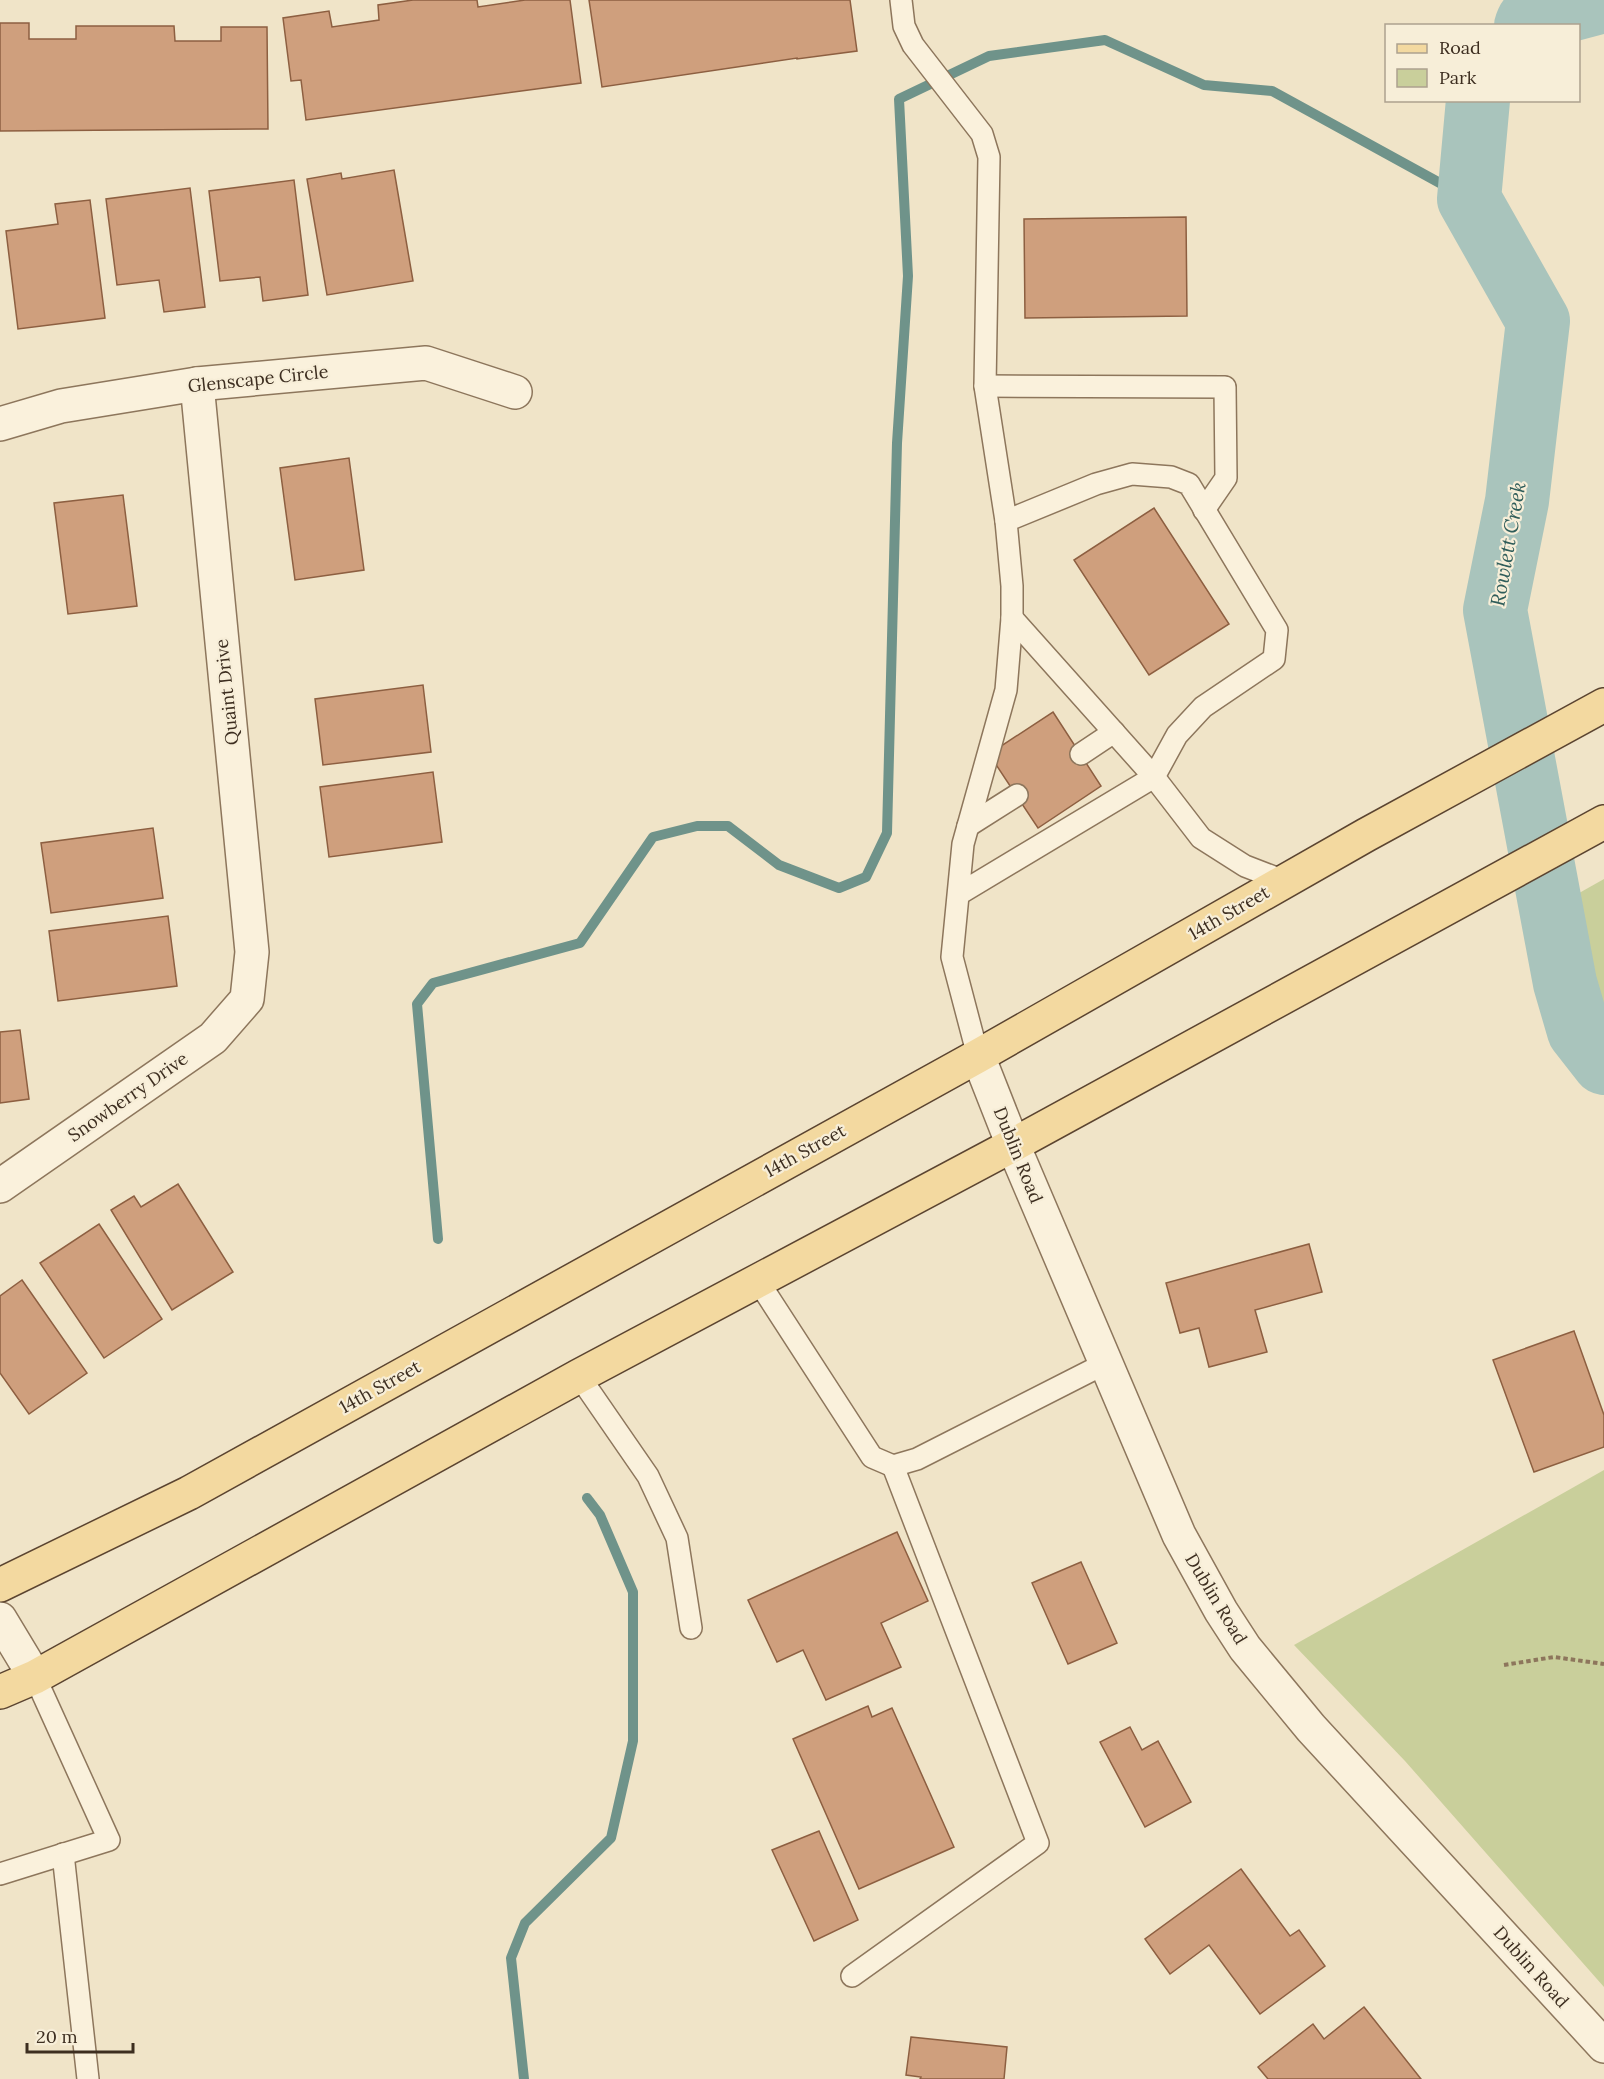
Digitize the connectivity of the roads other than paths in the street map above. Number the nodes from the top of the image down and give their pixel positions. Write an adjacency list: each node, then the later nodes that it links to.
1 (901, 0): 3 (lane)
2 (197, 384): 4 (street, Glenscape Circle); 5 (street, Glenscape Circle); 18 (street, Quaint Drive)
3 (985, 386): 6 (lane); 7 (lane)
4 (515, 392)
5 (0, 424)
6 (1204, 510): 7 (lane); 12 (lane)
7 (1006, 521): 8 (lane)
8 (1012, 618): 10 (lane); 15 (lane)
9 (1602, 706): 16 (main road, 14th Street)
10 (1114, 732): 11 (lane); 12 (lane)
11 (1081, 754)
12 (1154, 777): 16 (lane); 17 (lane)
13 (1017, 795): 15 (lane)
14 (1604, 822): 20 (main road)
15 (968, 826): 17 (lane)
16 (1284, 881): 19 (main road, 14th Street)
17 (959, 894): 19 (lane)
18 (247, 999): 21 (street, Snowberry Drive)
19 (978, 1056): 20 (street, Dublin Road); 26 (main road, 14th Street)
20 (1013, 1144): 22 (main road); 23 (street, Dublin Road)
21 (0, 1186)
22 (758, 1281): 24 (main road); 25 (lane)
23 (1106, 1363): 25 (lane); 34 (street, Dublin Road)
24 (579, 1376): 28 (lane); 29 (main road)
25 (893, 1466): 33 (lane)
26 (0, 1585)
27 (0, 1619): 29 (street)
28 (691, 1628)
29 (35, 1677): 30 (main road); 31 (lane)
30 (0, 1692)
31 (63, 1854): 32 (lane); 35 (lane)
32 (0, 1874)
33 (852, 1976)
34 (1604, 2046)
35 (88, 2079)

